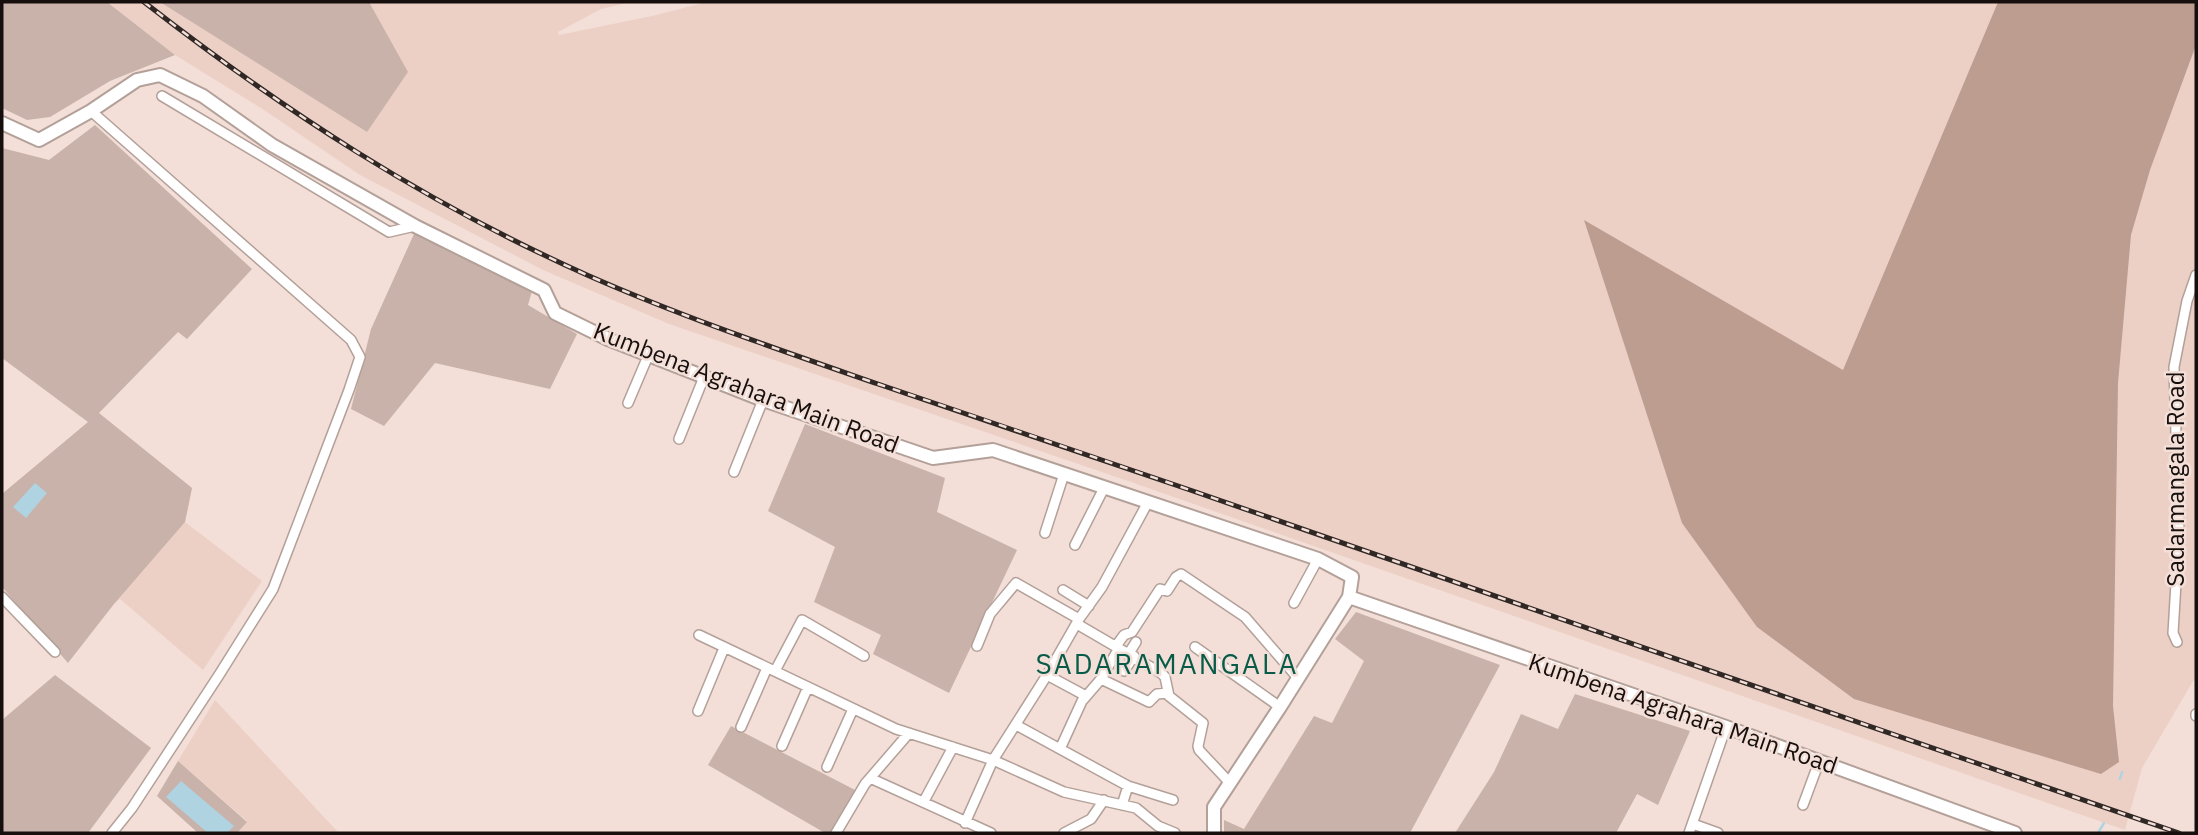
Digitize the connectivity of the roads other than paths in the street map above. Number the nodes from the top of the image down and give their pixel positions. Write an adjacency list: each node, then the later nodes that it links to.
1 (162, 96): 4 (street)
2 (91, 111): 3 (street, Kumbena Agrahara Main Road); 4 (street, Kumbena Agrahara Main Road); 65 (street)
3 (2, 123)
4 (415, 226): 6 (street, Kumbena Agrahara Main Road)
5 (2196, 275): 26 (street, Sadarmangala Road)
6 (648, 356): 7 (street, Kumbena Agrahara Main Road); 9 (street)
7 (704, 377): 8 (street, Kumbena Agrahara Main Road); 10 (street)
8 (763, 400): 11 (street); 12 (street, Kumbena Agrahara Main Road)
9 (628, 403)
10 (679, 439)
11 (734, 472)
12 (1064, 474): 13 (street, Kumbena Agrahara Main Road); 15 (street)
13 (1104, 488): 14 (street, Kumbena Agrahara Main Road); 16 (street)
14 (1148, 502): 17 (street, Kumbena Agrahara Main Road); 22 (street)
15 (1045, 533)
16 (1075, 545)
17 (1318, 559): 20 (street, Kumbena Agrahara Main Road); 21 (street)
18 (1063, 590): 22 (street)
19 (2, 597): 31 (street)
20 (1349, 597): 37 (street); 47 (street, Kumbena Agrahara Main Road)
21 (1294, 603)
22 (1089, 606): 23 (street)
23 (1078, 622): 27 (street); 28 (street); 36 (street)
24 (699, 635): 30 (street)
25 (1136, 642): 32 (street)
26 (2177, 642)
27 (977, 646)
28 (1117, 647): 32 (street); 37 (street); 38 (street)
29 (1195, 647): 42 (street)
30 (724, 648): 34 (street); 44 (street)
31 (55, 653)
32 (1131, 655): 35 (street); 40 (street)
33 (864, 656): 34 (street)
34 (771, 669): 39 (street); 46 (street)
35 (1124, 671)
36 (1048, 676): 41 (street); 45 (street)
37 (1298, 678): 42 (street)
38 (1101, 679): 40 (street); 41 (street)
39 (808, 687): 43 (street); 49 (street)
40 (1168, 693): 56 (street)
41 (1086, 696): 51 (street)
42 (1280, 707): 56 (street)
43 (853, 709): 48 (street); 54 (street)
44 (698, 711)
45 (1016, 725): 51 (street); 52 (street)
46 (741, 727)
47 (1726, 727): 53 (street, Kumbena Agrahara Main Road); 64 (street)
48 (909, 733): 50 (street); 55 (street)
49 (782, 746)
50 (953, 747): 52 (street); 60 (street)
51 (1060, 749): 57 (street)
52 (993, 760): 58 (street); 63 (street)
53 (1819, 762): 62 (street); 72 (street, Kumbena Agrahara Main Road)
54 (827, 767)
55 (870, 778): 60 (street); 66 (street)
56 (1230, 783): 70 (street)
57 (1128, 786): 59 (street); 61 (street)
58 (1104, 800): 61 (street); 68 (street)
59 (1173, 800)
60 (924, 801): 63 (street)
61 (1122, 805): 69 (street)
62 (1803, 805)
63 (965, 823): 67 (street)
64 (1691, 828): 71 (street)
65 (112, 833)
66 (836, 833)
67 (990, 833)
68 (1064, 833)
69 (1175, 833)
70 (1214, 833)
71 (1718, 833)
72 (2015, 833)

